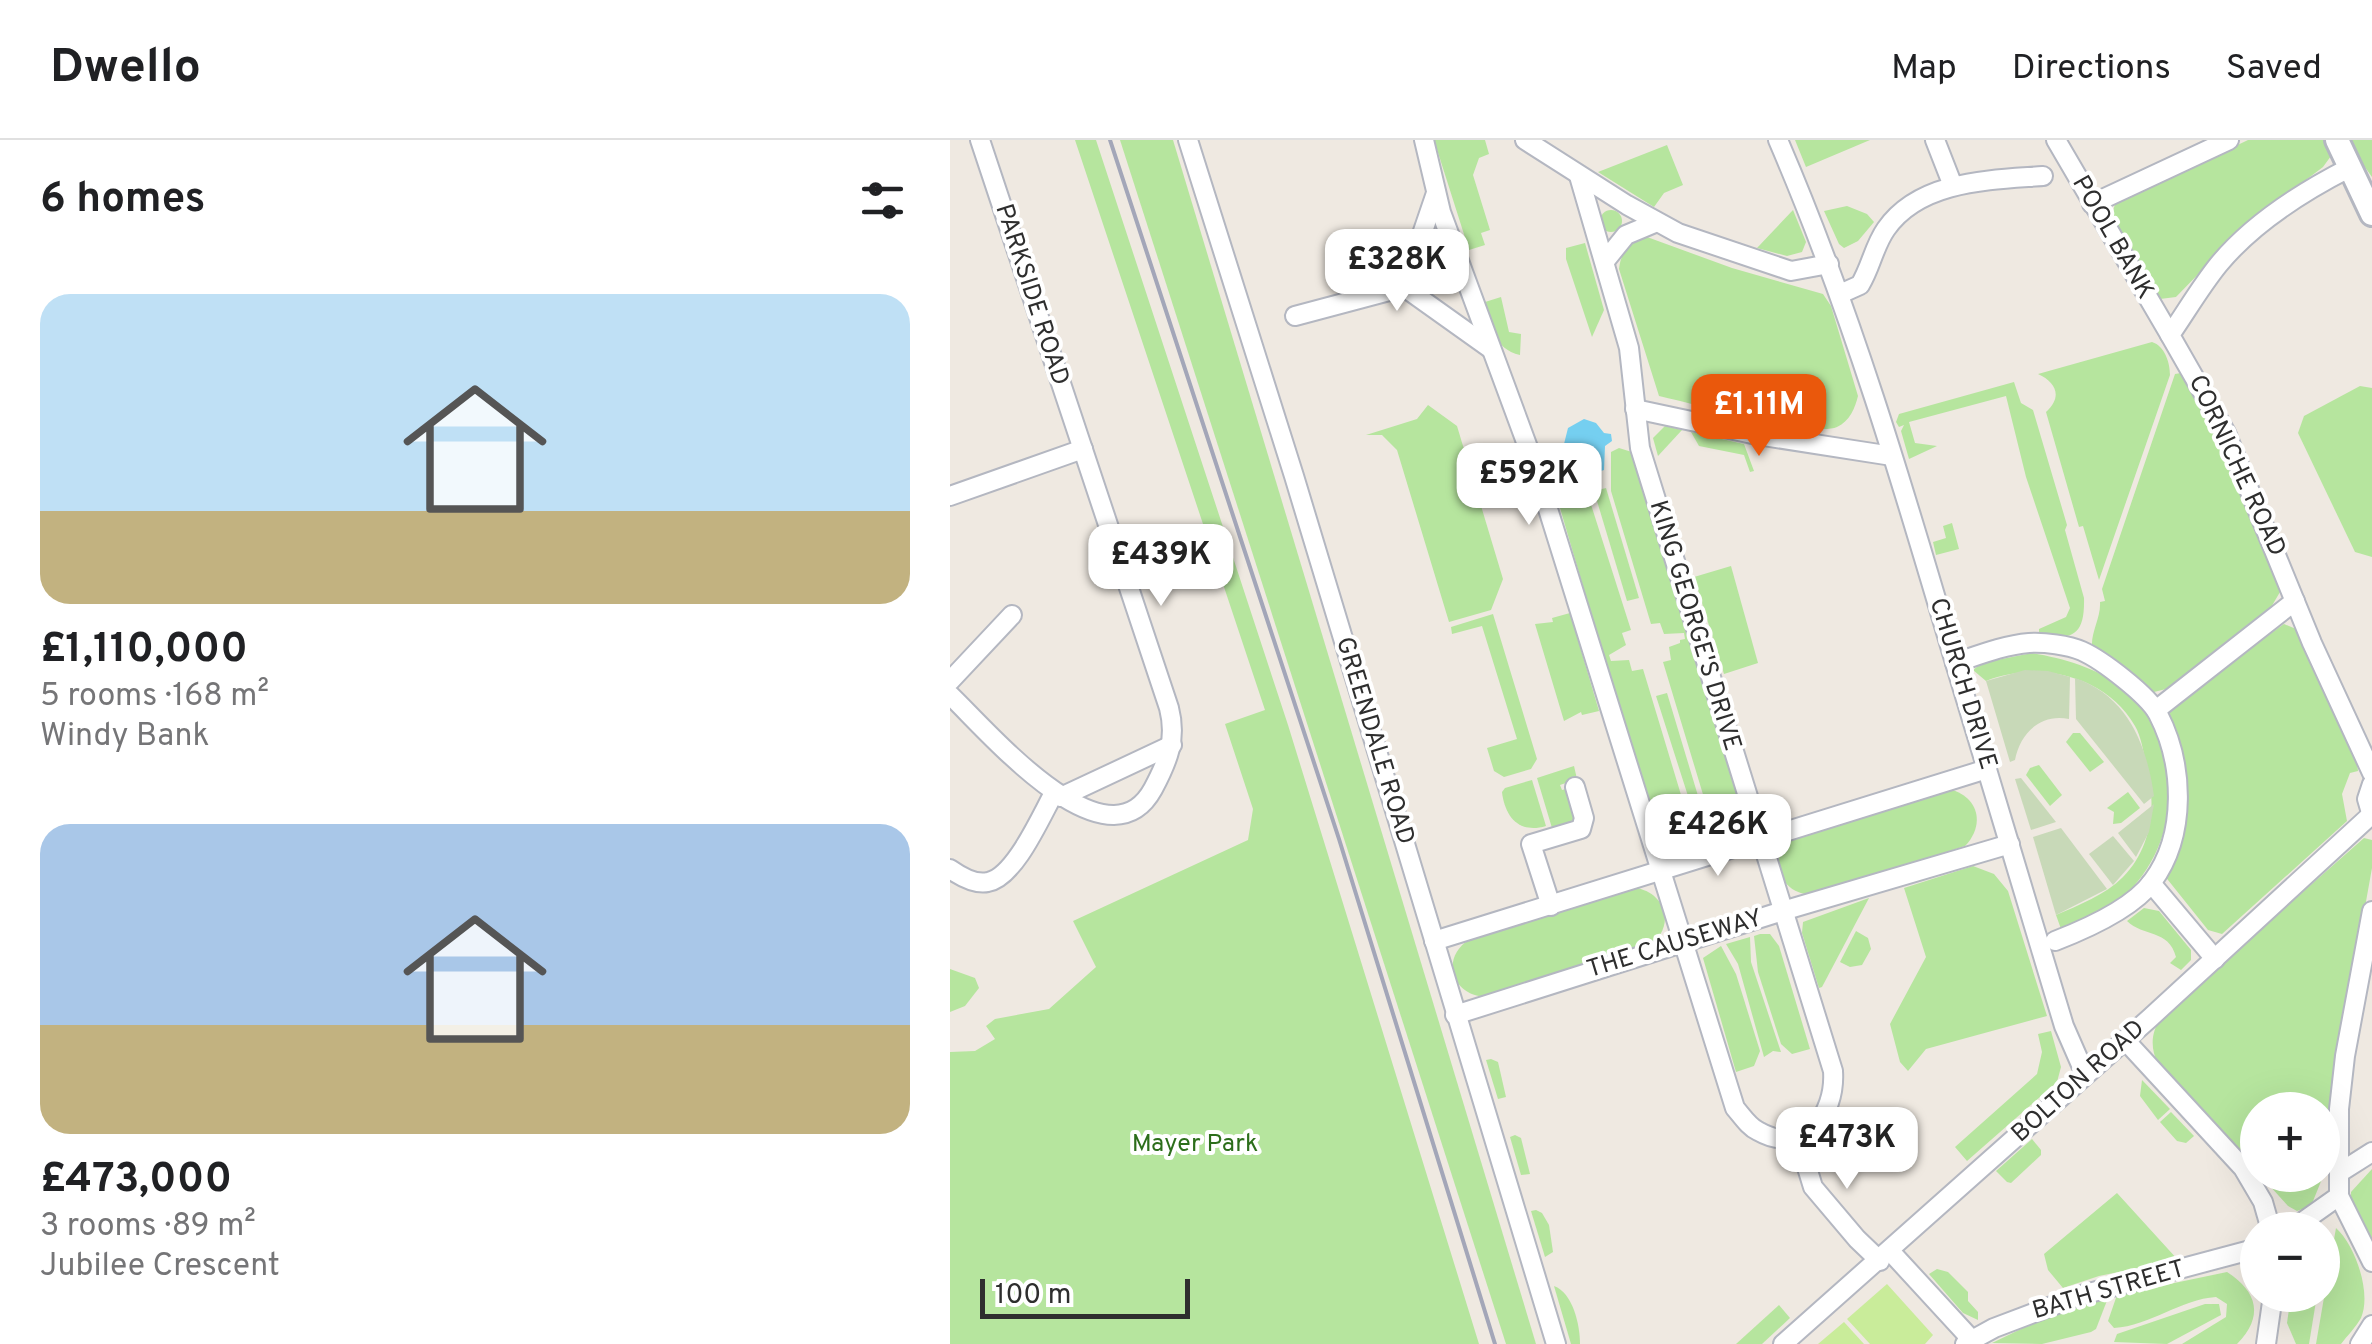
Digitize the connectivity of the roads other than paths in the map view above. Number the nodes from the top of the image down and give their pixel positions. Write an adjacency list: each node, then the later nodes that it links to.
1 (980, 140): 27 (street, PARKSIDE ROAD)
2 (1188, 140): 51 (street, GREENDALE ROAD)
3 (1424, 140): 15 (street)
4 (1525, 140): 12 (street)
5 (1778, 140): 20 (street, CHURCH DRIVE)
6 (1935, 140): 14 (street)
7 (2056, 140): 16 (street, POOL BANK)
8 (2229, 140): 10 (street)
9 (2336, 140): 11 (main road)
10 (2198, 147): 16 (street)
11 (2350, 168): 17 (main road); 24 (street)
12 (1579, 176): 18 (street); 19 (street, KING GEORGE'S DRIVE)
13 (2043, 176): 14 (street)
14 (1953, 186): 22 (street)
15 (1436, 192): 21 (street); 25 (street)
16 (2092, 204): 24 (street, POOL BANK)
17 (2372, 214)
18 (1658, 222): 19 (street); 20 (street)
19 (1605, 261): 26 (street, KING GEORGE'S DRIVE)
20 (1829, 264): 22 (street, CHURCH DRIVE)
21 (1404, 287): 23 (street); 25 (street)
22 (1840, 294): 28 (street, CHURCH DRIVE)
23 (1295, 316)
24 (2170, 335): 30 (street, CORNICHE ROAD)
25 (1491, 349): 46 (street)
26 (1635, 409): 28 (street); 43 (street, KING GEORGE'S DRIVE)
27 (1082, 449): 29 (street); 36 (street, PARKSIDE ROAD)
28 (1892, 456): 32 (street, CHURCH DRIVE)
29 (950, 496)
30 (2296, 602): 35 (street); 38 (street, CORNICHE ROAD)
31 (1012, 615): 33 (street)
32 (1955, 663): 35 (street); 37 (street, CHURCH DRIVE)
33 (950, 682)
34 (950, 695): 41 (street)
35 (2156, 710): 47 (street)
36 (1172, 744): 41 (street); 41 (street)
37 (1988, 769): 43 (street); 44 (street, CHURCH DRIVE)
38 (2372, 773)
39 (2372, 784): 42 (street)
40 (1575, 787): 48 (street)
41 (1057, 795): 45 (street)
42 (2371, 815): 54 (street, BOLTON ROAD)
43 (1760, 841): 46 (street); 49 (street, KING GEORGE'S DRIVE)
44 (2010, 844): 49 (street, THE CAUSEWAY); 57 (street, CHURCH DRIVE)
45 (950, 869)
46 (1660, 872): 48 (street); 53 (street)
47 (2151, 883): 52 (street); 54 (street)
48 (1551, 906): 51 (street)
49 (1786, 910): 53 (street, THE CAUSEWAY); 59 (street, KING GEORGE'S DRIVE)
50 (2372, 911): 58 (street)
51 (1434, 941): 55 (street, GREENDALE ROAD)
52 (2056, 941)
53 (1683, 942): 55 (street, THE CAUSEWAY); 59 (street)
54 (2215, 960): 56 (street, BOLTON ROAD)
55 (1455, 1015): 72 (street, GREENDALE ROAD)
56 (2125, 1040): 57 (street, BOLTON ROAD); 64 (street)
57 (2085, 1074): 67 (street, BOLTON ROAD)
58 (2340, 1098)
59 (1797, 1135): 67 (street)
60 (2372, 1152): 61 (street)
61 (2340, 1172)
62 (2340, 1192): 63 (street)
63 (2340, 1196): 65 (street); 68 (street)
64 (2265, 1212)
65 (2317, 1212)
66 (2240, 1253): 71 (street, BATH STREET)
67 (1885, 1256): 71 (street); 73 (street, BOLTON ROAD)
68 (2372, 1262)
69 (2271, 1312): 74 (street)
70 (2372, 1326): 75 (street)
71 (1968, 1342)
72 (1556, 1344)
73 (1783, 1344)
74 (2266, 1344)
75 (2360, 1344)

